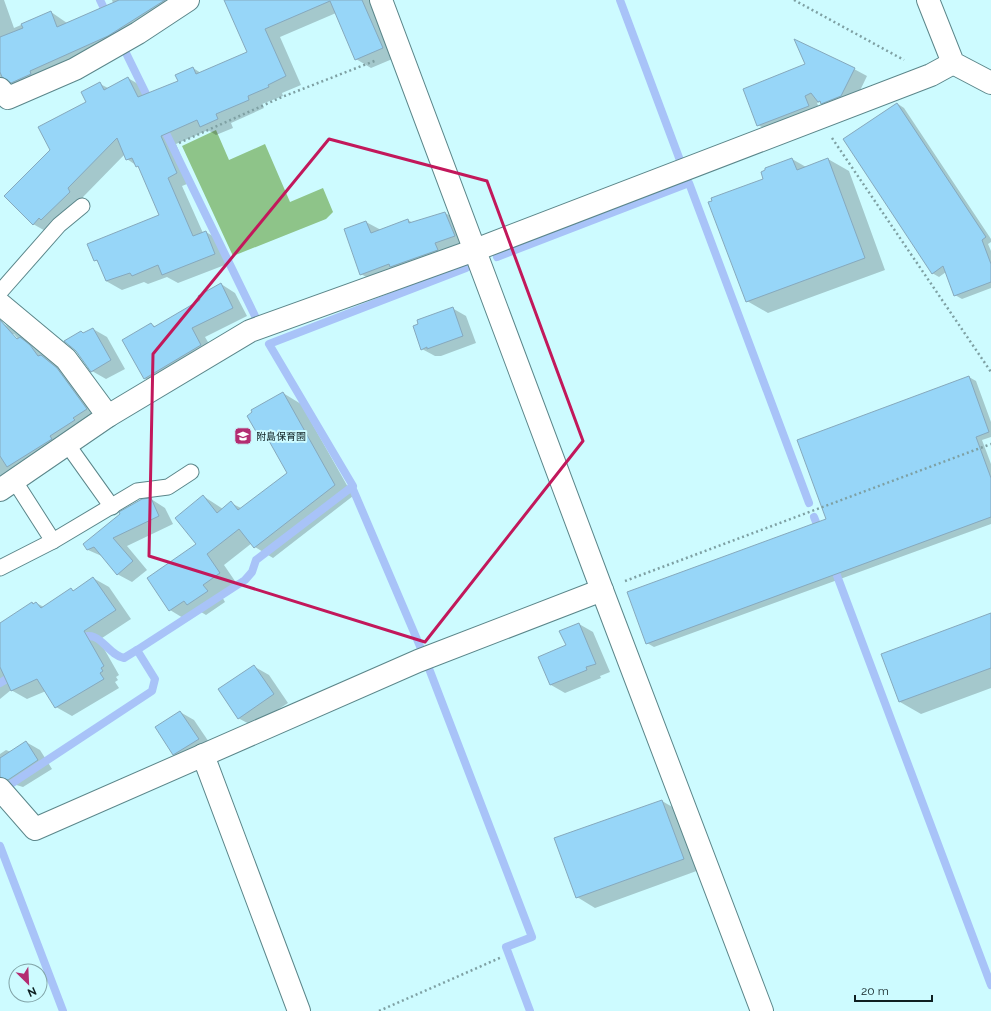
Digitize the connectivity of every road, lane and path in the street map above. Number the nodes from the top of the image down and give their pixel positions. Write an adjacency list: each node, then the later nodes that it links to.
1 (188, 0): 9 (street)
2 (381, 0): 5 (street)
3 (794, 0): 7 (path)
4 (928, 0): 6 (street)
5 (400, 52): 11 (path); 13 (street)
6 (953, 63): 7 (street); 8 (street)
7 (930, 75): 10 (street)
8 (991, 83)
9 (0, 89)
10 (818, 118): 13 (street); 16 (path)
11 (178, 143)
12 (82, 206): 14 (lane)
13 (475, 250): 17 (street); 25 (street)
14 (0, 292)
15 (0, 304): 17 (street)
16 (991, 372)
17 (108, 416): 18 (street)
18 (67, 444): 21 (street); 22 (lane)
19 (991, 444): 25 (path)
20 (191, 472): 22 (lane)
21 (7, 485): 23 (lane)
22 (112, 507): 23 (lane)
23 (53, 541): 24 (lane)
24 (0, 568)
25 (602, 590): 26 (street); 31 (street)
26 (203, 755): 27 (street); 29 (street)
27 (0, 789)
28 (502, 956): 30 (path)
29 (299, 1011)
30 (379, 1011)
31 (762, 1011)

